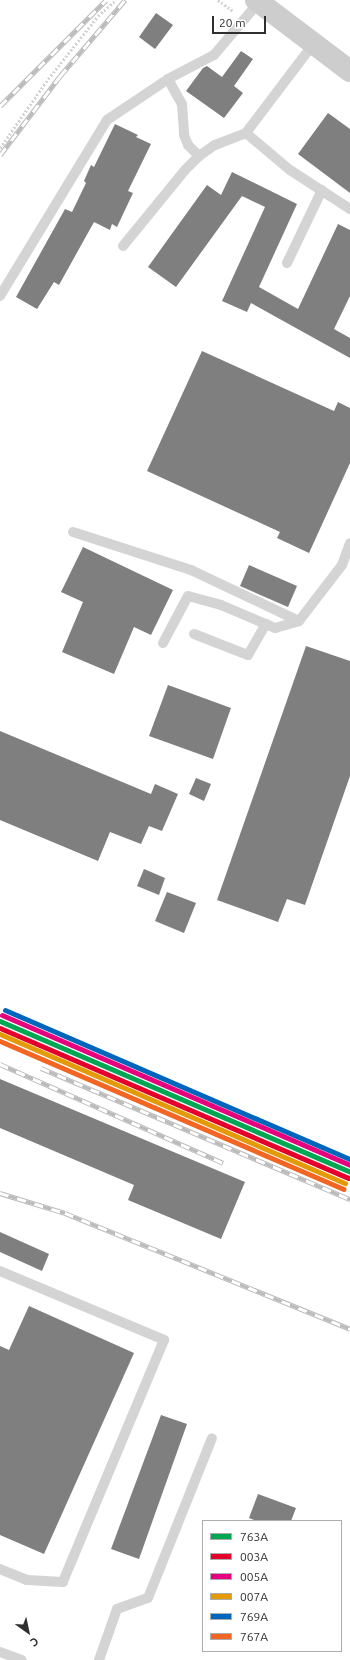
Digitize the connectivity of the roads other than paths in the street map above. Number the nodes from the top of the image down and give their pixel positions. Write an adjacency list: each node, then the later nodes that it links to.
1 (257, 1): 2 (street); 4 (lane)
2 (314, 43): 3 (street); 5 (lane)
3 (350, 71)
4 (168, 79): 6 (lane); 11 (lane)
5 (246, 133): 6 (lane); 7 (lane)
6 (199, 156): 9 (lane)
7 (322, 190): 8 (lane); 10 (lane)
8 (350, 208)
9 (122, 246)
10 (287, 263)
11 (0, 296)
12 (73, 532): 14 (lane)
13 (350, 543): 14 (lane)
14 (299, 621): 15 (lane)
15 (266, 624): 16 (lane); 17 (lane)
16 (194, 634)
17 (163, 643)
18 (0, 1271): 20 (lane)
19 (212, 1438): 23 (lane)
20 (0, 1569)
21 (0, 1652): 22 (lane)
22 (22, 1660)
23 (99, 1660)

